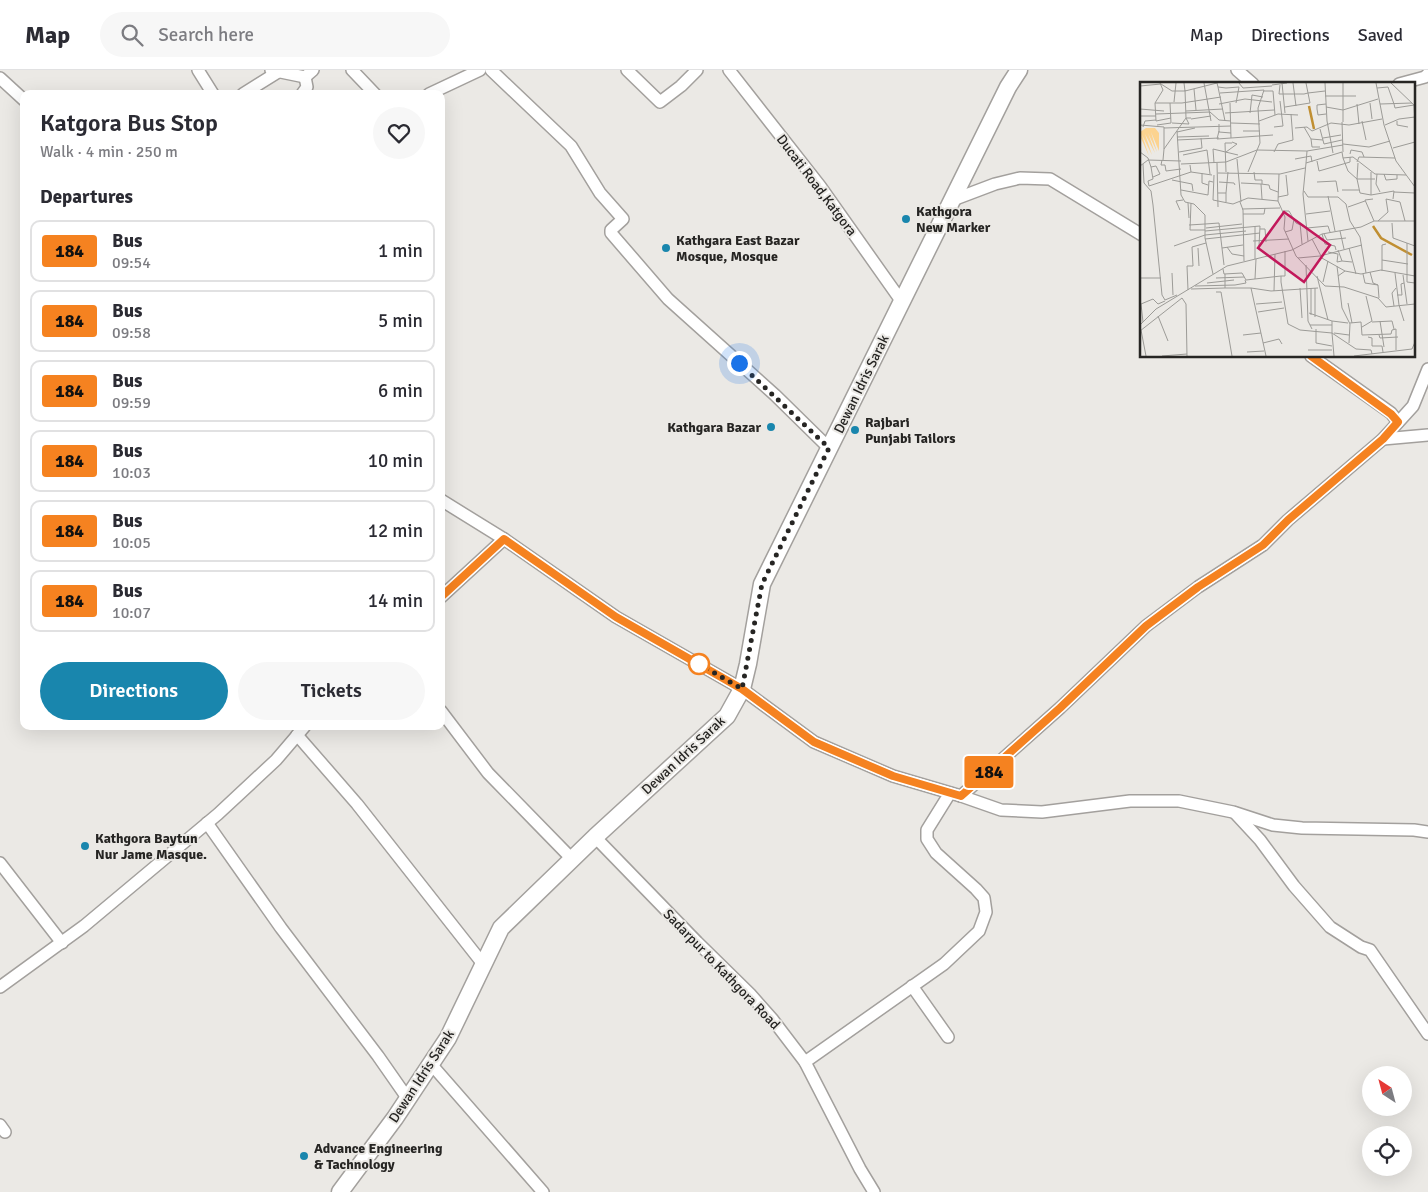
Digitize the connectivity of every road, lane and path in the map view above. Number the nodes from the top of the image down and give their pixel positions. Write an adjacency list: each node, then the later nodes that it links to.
1 (198, 70): 16 (street)
2 (352, 70): 19 (street)
3 (480, 70): 20 (street)
4 (491, 70): 30 (street)
5 (627, 70): 6 (street)
6 (697, 70)
7 (729, 70): 24 (street, Ducati Road,Katgora)
8 (1019, 70): 22 (main road, Dewan Idris Sarak)
9 (1237, 70): 14 (street)
10 (275, 71): 11 (street); 17 (street)
11 (309, 73): 18 (street)
12 (1428, 74): 15 (street)
13 (0, 78): 21 (street)
14 (1251, 82)
15 (1407, 82)
16 (210, 90)
17 (249, 90)
18 (305, 90)
19 (371, 90)
20 (438, 90)
21 (20, 96)
22 (950, 201): 23 (street); 24 (main road, Dewan Idris Sarak)
23 (1140, 234)
24 (902, 302): 30 (main road, Dewan Idris Sarak)
25 (1314, 358): 27 (street)
26 (1428, 369): 27 (street)
27 (1398, 422): 29 (street)
28 (1428, 435): 29 (street)
29 (1383, 439): 39 (street)
30 (829, 448): 34 (main road, Dewan Idris Sarak)
31 (445, 502): 32 (street)
32 (504, 539): 33 (street); 34 (street)
33 (445, 593)
34 (742, 689): 38 (street); 43 (main road, Dewan Idris Sarak)
35 (445, 716): 44 (street)
36 (302, 730): 37 (street)
37 (297, 736): 41 (street); 47 (street)
38 (950, 793): 39 (street); 48 (street)
39 (961, 796): 40 (street)
40 (1233, 812): 42 (street); 50 (street)
41 (206, 823): 46 (street); 54 (street)
42 (1428, 832)
43 (595, 837): 44 (main road, Dewan Idris Sarak); 52 (street, Sadarpur to Kathgora Road)
44 (572, 860): 47 (main road, Dewan Idris Sarak)
45 (0, 863): 46 (street)
46 (62, 942): 49 (street)
47 (483, 964): 53 (main road, Dewan Idris Sarak)
48 (912, 986): 51 (street); 52 (street)
49 (0, 987)
50 (1428, 1034)
51 (948, 1037)
52 (805, 1062): 57 (street, Sadarpur to Kathgora Road)
53 (431, 1064): 54 (main road, Dewan Idris Sarak); 56 (street)
54 (408, 1099): 55 (main road, Dewan Idris Sarak)
55 (340, 1192)
56 (543, 1192)
57 (874, 1192)

